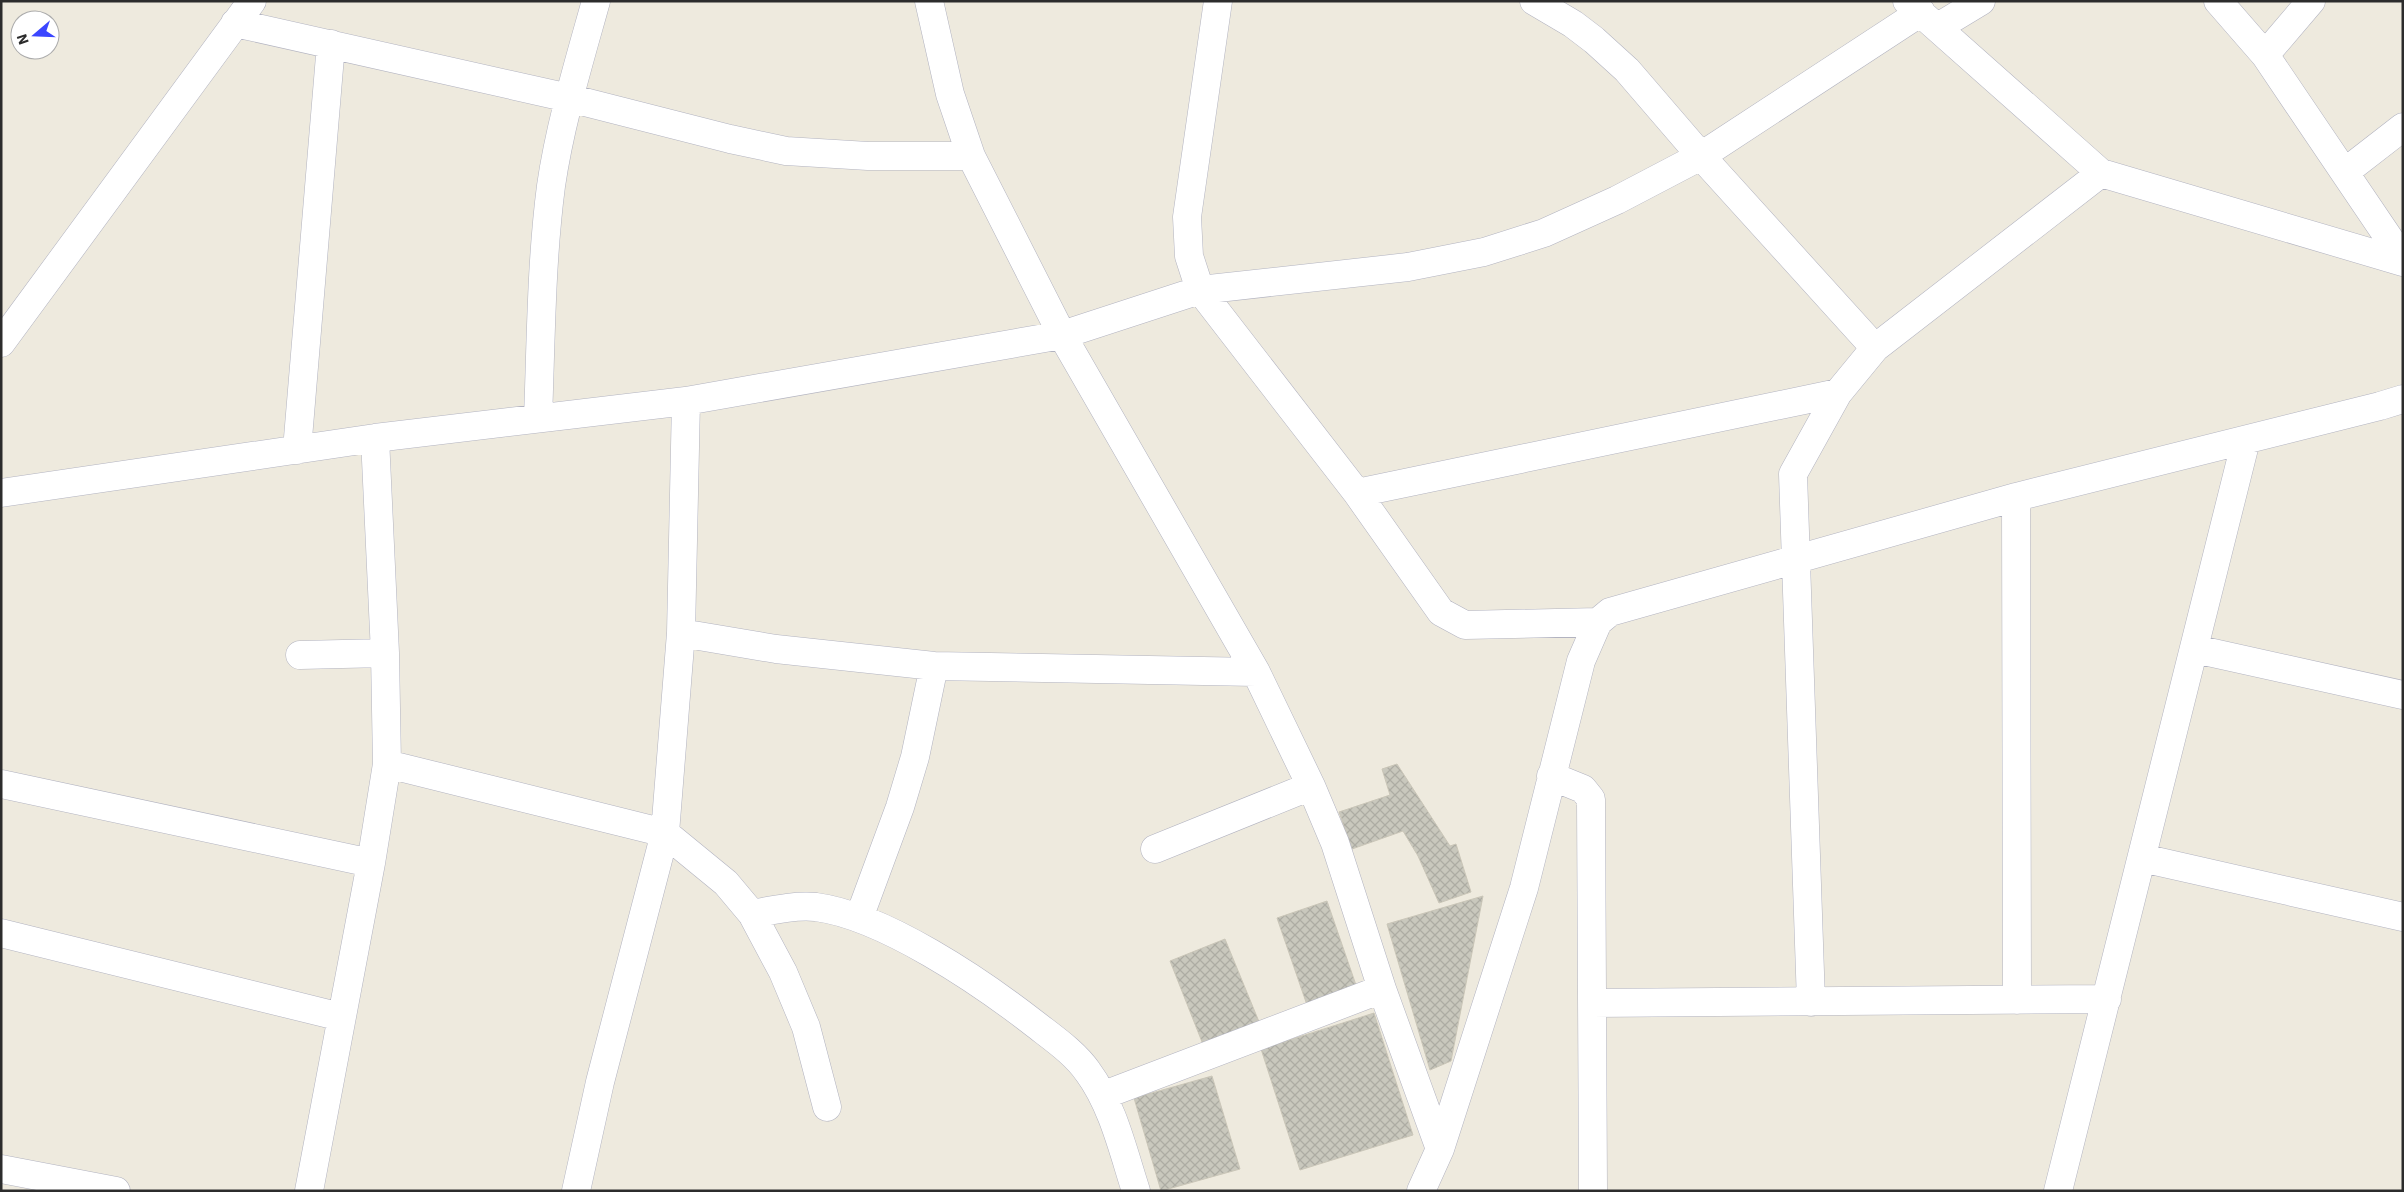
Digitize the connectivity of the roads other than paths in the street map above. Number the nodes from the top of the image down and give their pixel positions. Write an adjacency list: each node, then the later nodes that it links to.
1 (252, 1): 10 (street)
2 (596, 1): 13 (street)
3 (929, 1): 15 (street)
4 (1218, 1): 20 (street)
5 (1534, 1): 16 (street)
6 (1981, 1): 9 (street)
7 (2218, 1): 12 (street)
8 (2311, 1): 12 (street)
9 (1922, 13): 16 (street); 18 (street)
10 (235, 23): 11 (street); 22 (street)
11 (331, 44): 13 (street); 30 (street)
12 (2265, 55): 17 (street)
13 (569, 98): 15 (street); 27 (street)
14 (2403, 127): 17 (street)
15 (971, 156): 21 (street)
16 (1701, 156): 20 (street); 23 (street)
17 (2345, 172): 19 (street)
18 (2101, 173): 19 (street); 23 (street)
19 (2403, 261)
20 (1200, 290): 21 (street); 31 (street)
21 (1062, 335): 25 (street); 41 (street)
22 (1, 343)
23 (1875, 348): 24 (street)
24 (1838, 393): 31 (street); 34 (street)
25 (686, 400): 27 (street); 36 (street)
26 (2395, 406): 29 (street)
27 (538, 418): 28 (street)
28 (375, 438): 30 (street); 38 (street)
29 (2246, 440): 33 (street); 37 (street)
30 (296, 450): 32 (street)
31 (1357, 492): 35 (street)
32 (1, 493)
33 (2016, 497): 34 (street); 57 (street)
34 (1796, 559): 35 (street); 58 (street)
35 (1598, 622): 44 (street)
36 (681, 633): 40 (street); 47 (street)
37 (2195, 649): 42 (street); 49 (street)
38 (385, 653): 39 (street); 43 (street)
39 (300, 654)
40 (934, 666): 41 (street); 53 (street)
41 (1256, 672): 46 (street)
42 (2403, 695)
43 (387, 764): 47 (street); 50 (street)
44 (1551, 776): 59 (street); 63 (street)
45 (1, 784): 50 (street)
46 (1311, 786): 48 (street); 55 (street)
47 (666, 833): 51 (street); 67 (street)
48 (1155, 849)
49 (2142, 858): 52 (street); 56 (street)
50 (371, 863): 60 (street)
51 (752, 914): 53 (street); 62 (street)
52 (2403, 917)
53 (859, 918): 61 (street)
54 (1, 933): 60 (street)
55 (1382, 990): 61 (street); 63 (street)
56 (2107, 999): 57 (street); 71 (street)
57 (2017, 1000): 58 (street)
58 (1812, 1002): 59 (street)
59 (1592, 1003): 70 (street)
60 (341, 1017): 66 (street)
61 (1104, 1095): 68 (street)
62 (827, 1107)
63 (1440, 1148): 69 (street)
64 (1, 1169): 65 (street)
65 (116, 1191)
66 (309, 1191)
67 (576, 1191)
68 (1136, 1191)
69 (1421, 1191)
70 (1593, 1191)
71 (2058, 1191)

